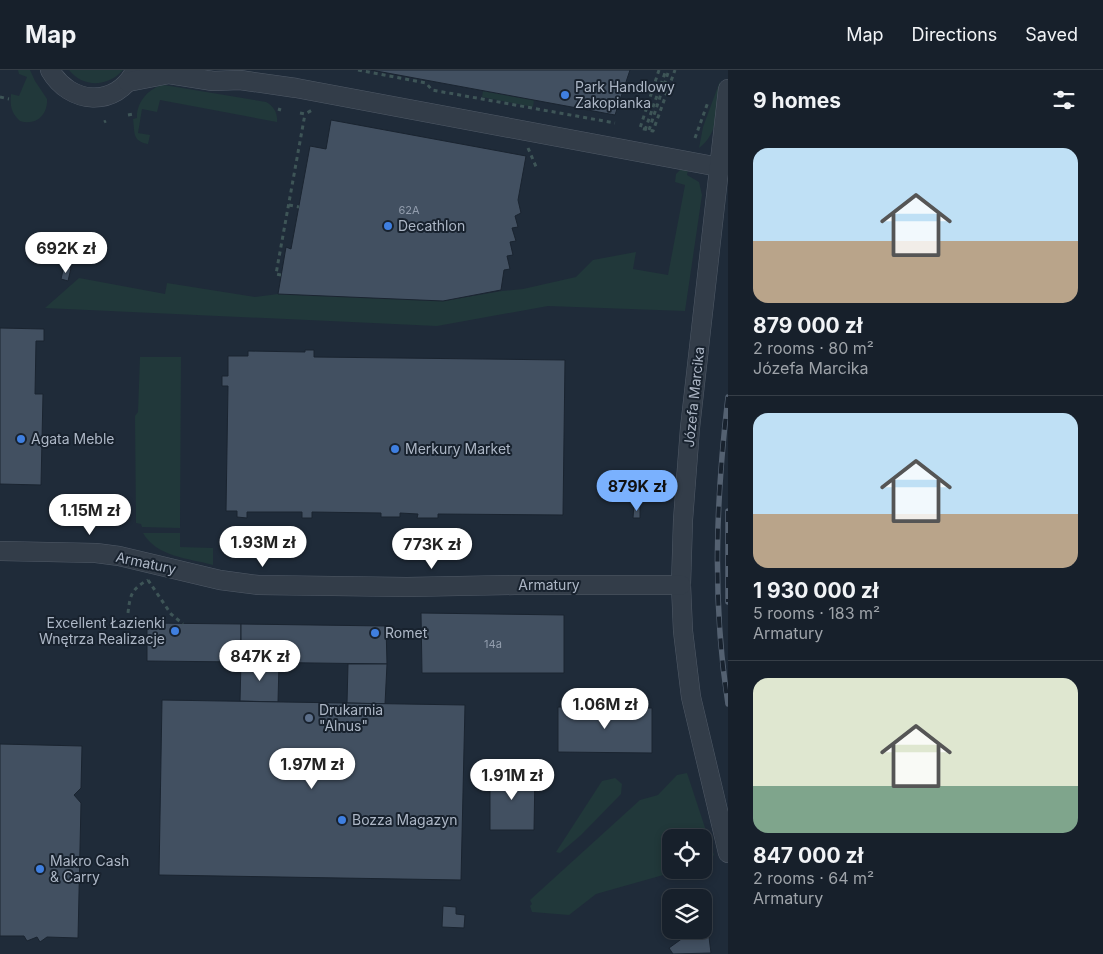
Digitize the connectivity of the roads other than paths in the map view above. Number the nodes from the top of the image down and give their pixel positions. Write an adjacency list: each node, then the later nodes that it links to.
1 (50, 70): 3 (street)
2 (224, 70): 4 (street)
3 (132, 76): 4 (street)
4 (240, 80): 6 (street)
5 (728, 89): 6 (street, Józefa Marcika)
6 (719, 167): 8 (street, Józefa Marcika)
7 (0, 551): 8 (street, Armatury)
8 (681, 585): 9 (street, Józefa Marcika)
9 (728, 853)

